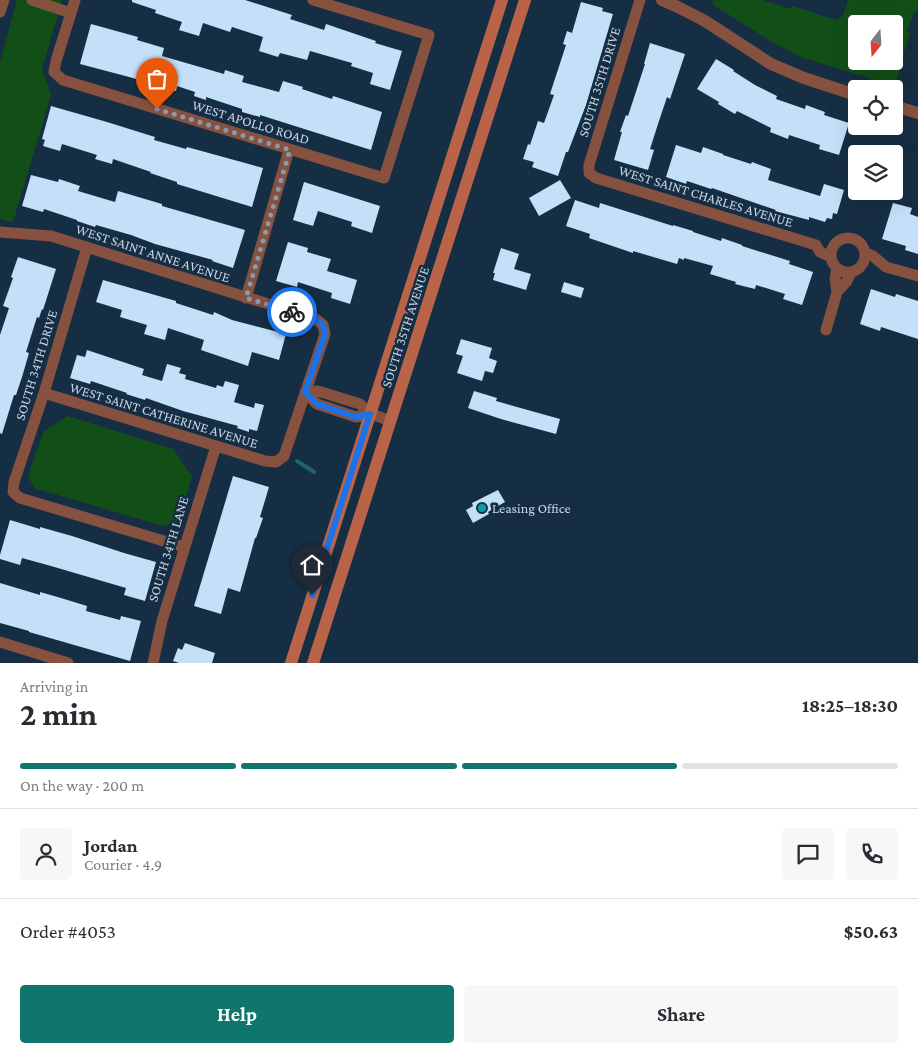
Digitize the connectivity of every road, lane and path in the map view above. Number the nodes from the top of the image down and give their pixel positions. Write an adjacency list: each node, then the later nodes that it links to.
1 (4, 0): 9 (street)
2 (32, 0): 10 (street)
3 (75, 0): 10 (street)
4 (313, 0): 14 (street, WEST APOLLO ROAD)
5 (502, 0): 31 (main road, SOUTH 35TH AVENUE)
6 (525, 0): 32 (main road, SOUTH 35TH AVENUE)
7 (640, 0): 15 (street, SOUTH 35TH DRIVE)
8 (662, 0): 11 (street)
9 (0, 12)
10 (71, 13): 14 (street, WEST APOLLO ROAD)
11 (848, 92)
12 (903, 109): 13 (street)
13 (918, 113)
14 (290, 150): 27 (street)
15 (589, 173): 18 (street, WEST SAINT CHARLES AVENUE)
16 (0, 232): 19 (street, WEST SAINT ANNE AVENUE)
17 (835, 244): 18 (street, WEST SAINT CHARLES AVENUE); 20 (street); 21 (street)
18 (816, 246): 21 (street, WEST SAINT CHARLES AVENUE)
19 (87, 247): 27 (street, WEST SAINT ANNE AVENUE); 30 (street, SOUTH 34TH DRIVE)
20 (866, 254): 22 (street); 24 (street)
21 (832, 256): 23 (street)
22 (886, 267): 24 (street); 25 (street)
23 (836, 268): 24 (street); 26 (street)
24 (855, 270): 26 (street)
25 (918, 276)
26 (837, 292): 28 (street)
27 (246, 298): 29 (street, WEST SAINT ANNE AVENUE)
28 (826, 330)
29 (305, 392): 31 (street); 33 (street, WEST SAINT CATHERINE AVENUE)
30 (44, 393): 33 (street, WEST SAINT CATHERINE AVENUE); 34 (street, SOUTH 34TH DRIVE)
31 (370, 414): 32 (street); 38 (main road, SOUTH 35TH AVENUE)
32 (391, 421): 39 (main road, SOUTH 35TH AVENUE)
33 (216, 446): 34 (street, SOUTH 34TH LANE)
34 (184, 547): 37 (street, SOUTH 34TH LANE)
35 (0, 642): 36 (street)
36 (68, 663)
37 (153, 663)
38 (290, 663)
39 (313, 663)

